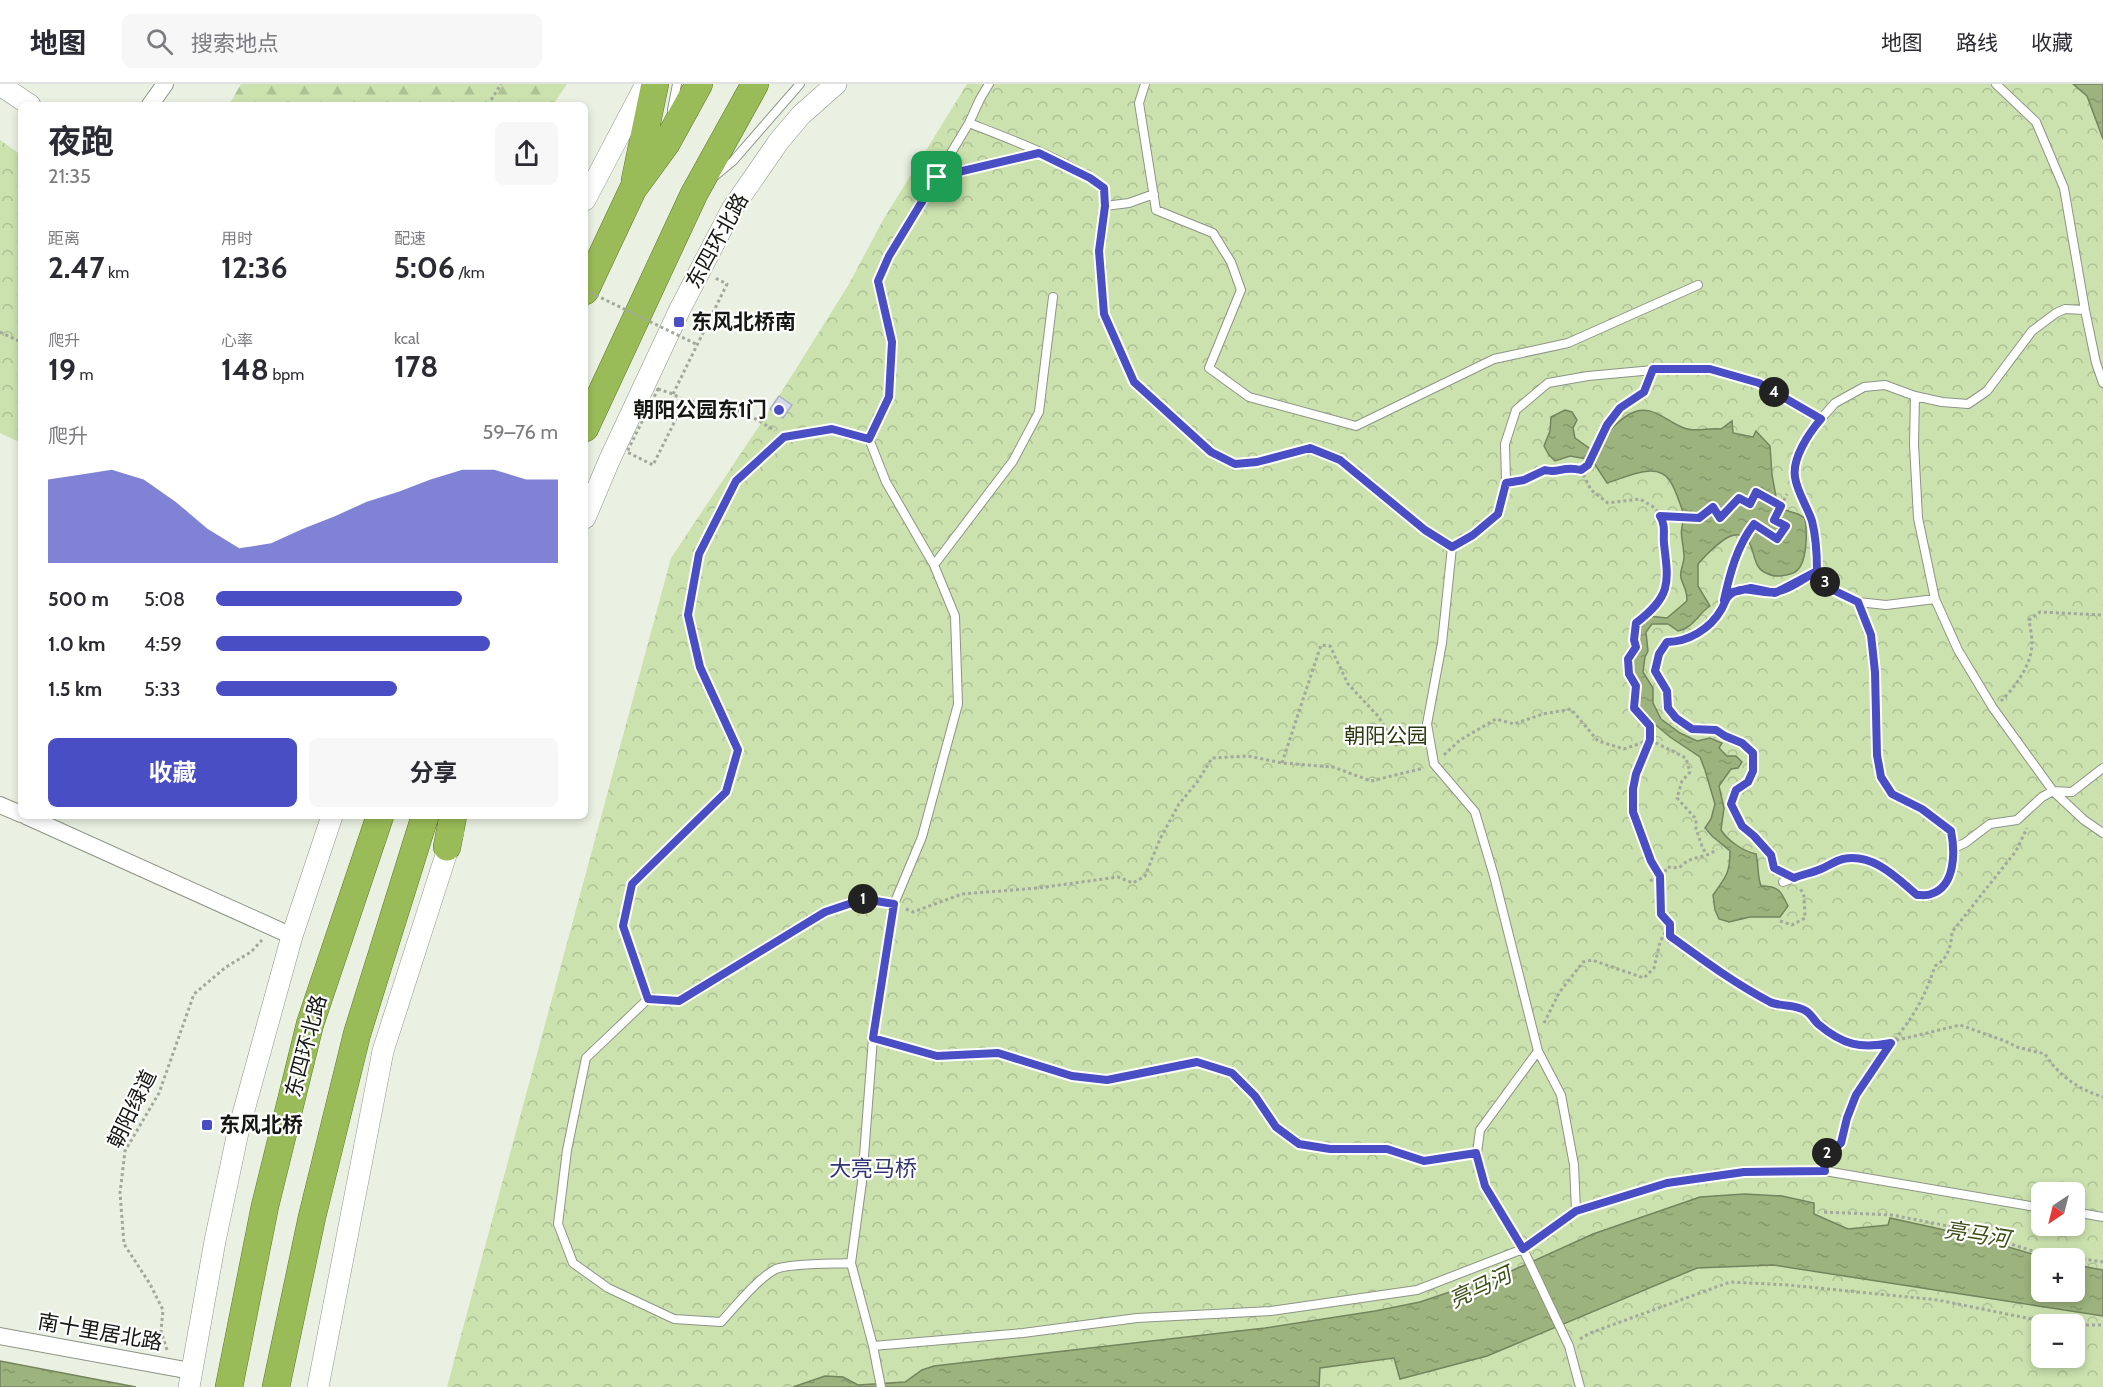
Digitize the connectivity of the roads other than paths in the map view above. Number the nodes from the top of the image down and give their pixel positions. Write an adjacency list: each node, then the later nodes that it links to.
1 (165, 84): 14 (street)
2 (646, 84): 20 (street)
3 (655, 84): 19 (highway)
4 (678, 84): 16 (lane)
5 (699, 84): 16 (highway)
6 (755, 84): 21 (highway, 东四环北路)
7 (800, 84): 21 (lane)
8 (836, 84): 33 (street, 东四环北路)
9 (989, 84): 15 (lane)
10 (1145, 84): 22 (lane)
11 (1996, 84): 27 (lane)
12 (0, 85): 13 (street)
13 (26, 102)
14 (152, 102)
15 (969, 123): 17 (lane); 18 (lane)
16 (666, 144): 19 (highway)
17 (1039, 153): 18 (lane); 23 (lane)
18 (937, 177): 32 (lane)
19 (633, 189): 24 (highway)
20 (588, 194)
21 (694, 194): 31 (highway, 东四环北路)
22 (1154, 195): 23 (lane); 25 (lane)
23 (1105, 206): 34 (lane)
24 (588, 284)
25 (1698, 285)
26 (1053, 297): 35 (lane)
27 (2085, 310): 28 (lane); 29 (lane)
28 (2103, 383)
29 (1914, 396): 30 (lane); 36 (lane)
30 (1821, 419): 34 (lane); 37 (lane)
31 (588, 422)
32 (869, 439): 35 (lane); 54 (lane)
33 (588, 511)
34 (1452, 547): 55 (lane)
35 (934, 565): 52 (lane)
36 (1935, 599): 37 (lane); 39 (lane)
37 (1858, 602): 50 (lane)
38 (2103, 768): 39 (lane)
39 (2053, 791): 48 (lane); 50 (lane)
40 (0, 804): 41 (street)
41 (18, 813)
42 (33, 819): 53 (street)
43 (331, 819): 53 (street, 东四环北路)
44 (379, 819): 65 (highway, 东四环北路)
45 (424, 819): 66 (highway)
46 (452, 819): 49 (highway)
47 (459, 819): 49 (street)
48 (2103, 833)
49 (447, 847): 67 (street)
50 (1954, 848): 51 (lane)
51 (1783, 882)
52 (894, 904): 54 (lane); 61 (lane)
53 (284, 932): 64 (street, 东四环北路)
54 (648, 999): 61 (lane)
55 (1538, 1051): 57 (lane); 60 (lane)
56 (2031, 1206): 57 (lane)
57 (1576, 1211): 60 (lane)
58 (2085, 1214): 59 (lane)
59 (2103, 1216)
60 (1523, 1249): 63 (lane); 69 (lane)
61 (851, 1263): 63 (lane)
62 (0, 1336): 64 (street, 南十里居北路)
63 (873, 1346): 68 (lane)
64 (186, 1376)
65 (230, 1382)
66 (276, 1386)
67 (318, 1387)
68 (881, 1387)
69 (1580, 1387)

